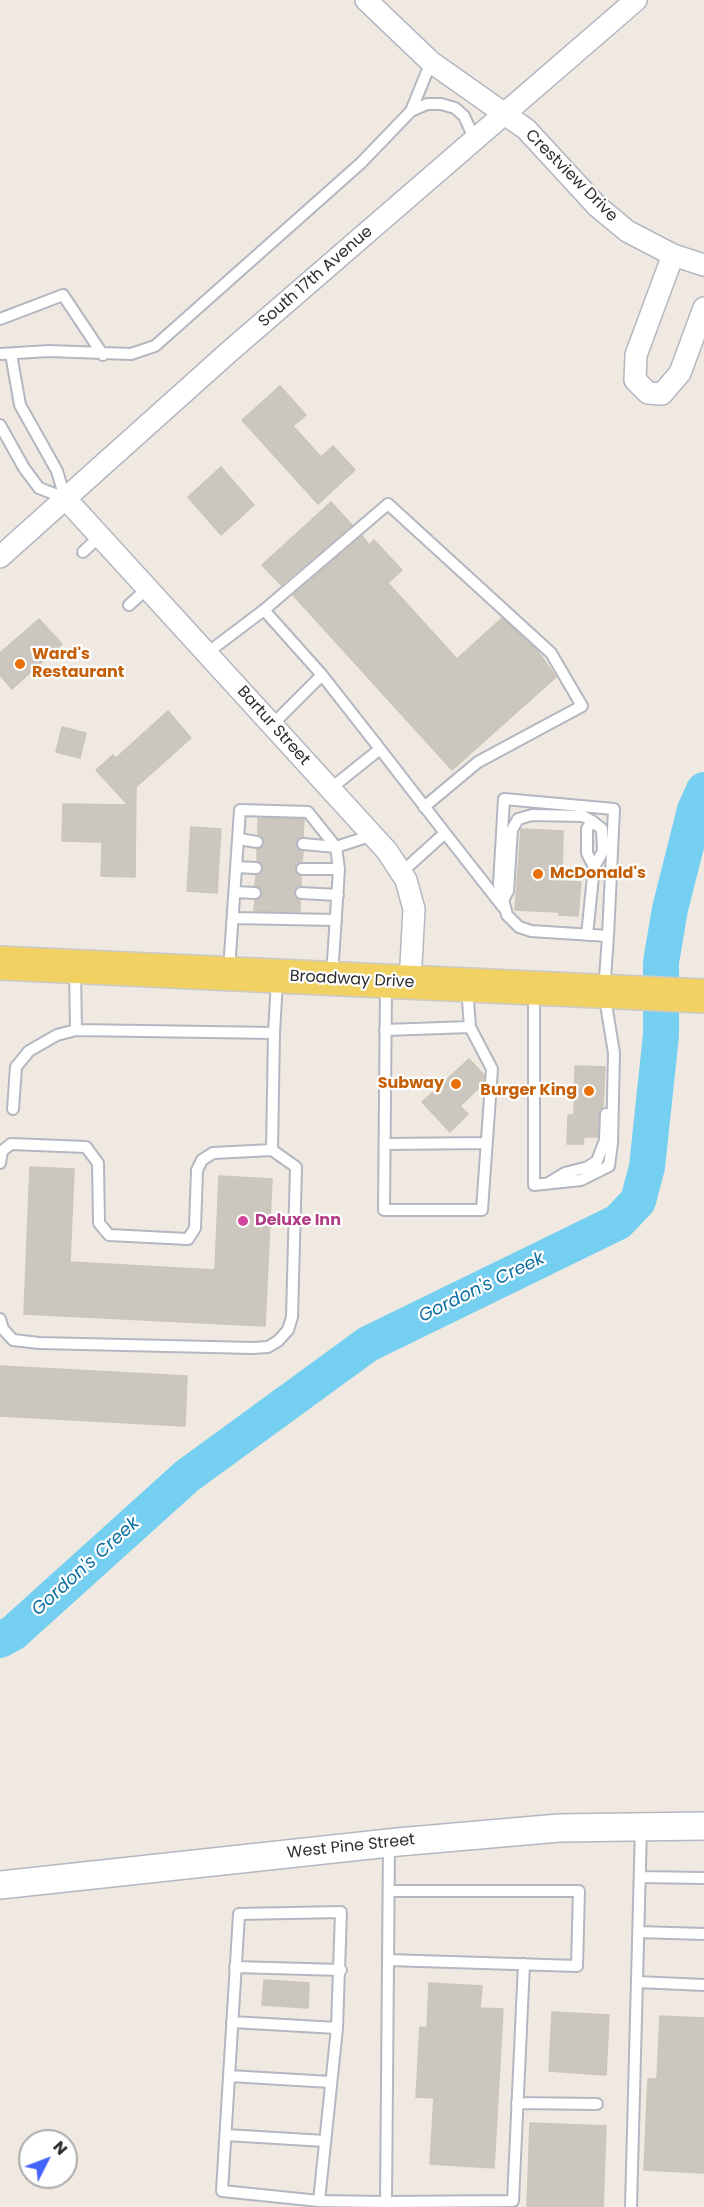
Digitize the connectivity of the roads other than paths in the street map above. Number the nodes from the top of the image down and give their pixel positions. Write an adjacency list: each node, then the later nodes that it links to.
1 (366, 0): 3 (street, Crestview Drive)
2 (636, 0): 5 (street, South 17th Avenue)
3 (431, 62): 4 (lane); 5 (street, Crestview Drive)
4 (411, 111): 6 (lane); 12 (lane)
5 (506, 114): 6 (street, South 17th Avenue); 7 (street, Crestview Drive)
6 (475, 140): 14 (street, South 17th Avenue)
7 (673, 255): 8 (street, Crestview Drive); 9 (street)
8 (704, 265)
9 (704, 308)
10 (0, 319): 12 (lane)
11 (5, 354): 12 (lane); 14 (lane)
12 (103, 355)
13 (0, 425): 14 (lane)
14 (65, 498): 15 (street, Bartur Street); 17 (street, South 17th Avenue)
15 (100, 536): 16 (lane); 18 (street, Bartur Street)
16 (83, 552)
17 (0, 557)
18 (148, 588): 19 (lane); 21 (street, Bartur Street)
19 (129, 605)
20 (264, 610): 21 (lane); 22 (lane); 26 (lane)
21 (207, 653): 23 (street, Bartur Street)
22 (322, 675): 23 (lane); 24 (lane)
23 (272, 725): 25 (street, Bartur Street)
24 (380, 749): 25 (lane); 26 (lane)
25 (330, 789): 29 (street, Bartur Street)
26 (424, 807): 28 (lane)
27 (592, 821): 35 (lane); 35 (lane); 44 (lane)
28 (444, 833): 39 (lane); 44 (lane)
29 (373, 835): 33 (lane); 39 (street, Bartur Street)
30 (239, 839): 31 (lane); 33 (lane); 34 (lane)
31 (257, 842)
32 (303, 844): 33 (lane)
33 (336, 847): 38 (lane)
34 (236, 867): 36 (lane); 40 (lane)
35 (594, 867): 47 (lane)
36 (256, 868)
37 (302, 869): 38 (lane)
38 (339, 869): 43 (lane)
39 (402, 872): 54 (street, Bartur Street)
40 (235, 892): 41 (lane); 45 (lane)
41 (255, 893)
42 (301, 893): 43 (lane)
43 (338, 895): 46 (lane)
44 (504, 904): 47 (lane); 48 (lane)
45 (233, 918): 46 (lane); 51 (lane)
46 (336, 920): 53 (lane)
47 (587, 935): 48 (lane)
48 (608, 936): 57 (lane)
49 (0, 963): 50 (main road, Broadway Drive)
50 (75, 967): 51 (main road, Broadway Drive); 60 (lane)
51 (228, 974): 52 (main road, Broadway Drive)
52 (277, 976): 53 (main road, Broadway Drive); 62 (lane)
53 (331, 979): 54 (main road, Broadway Drive)
54 (398, 982): 55 (main road, Broadway Drive); 61 (lane)
55 (467, 985): 56 (main road, Broadway Drive); 59 (lane)
56 (534, 989): 57 (main road, Broadway Drive); 57 (lane)
57 (617, 993): 58 (main road, Broadway Drive)
58 (703, 996)
59 (470, 1027): 61 (lane); 64 (lane)
60 (76, 1030): 62 (lane); 63 (lane)
61 (385, 1030): 65 (lane)
62 (274, 1033): 66 (lane)
63 (14, 1109)
64 (485, 1143): 65 (lane); 65 (lane)
65 (386, 1144)
66 (272, 1150): 67 (lane); 68 (lane)
67 (0, 1163)
68 (0, 1319)
69 (641, 1827): 70 (street, West Pine Street); 71 (street, West Pine Street); 72 (lane)
70 (704, 1827)
71 (389, 1843): 74 (street, West Pine Street); 75 (lane)
72 (640, 1877): 73 (lane); 76 (lane)
73 (704, 1878)
74 (0, 1885)
75 (390, 1891): 78 (lane); 79 (lane)
76 (638, 1932): 77 (lane); 82 (lane)
77 (704, 1934)
78 (388, 1960): 79 (lane); 93 (lane)
79 (524, 1964): 88 (lane)
80 (236, 1967): 81 (lane); 81 (lane); 84 (lane)
81 (341, 1970): 85 (lane)
82 (637, 1982): 83 (lane); 94 (lane)
83 (704, 1985)
84 (232, 2022): 85 (lane); 86 (lane)
85 (336, 2028): 87 (lane)
86 (229, 2076): 87 (lane); 90 (lane)
87 (331, 2082): 91 (lane)
88 (518, 2103): 89 (lane); 93 (lane)
89 (597, 2104)
90 (226, 2135): 91 (lane); 92 (lane)
91 (325, 2140): 92 (lane)
92 (319, 2201): 93 (lane)
93 (386, 2202)
94 (631, 2207)

